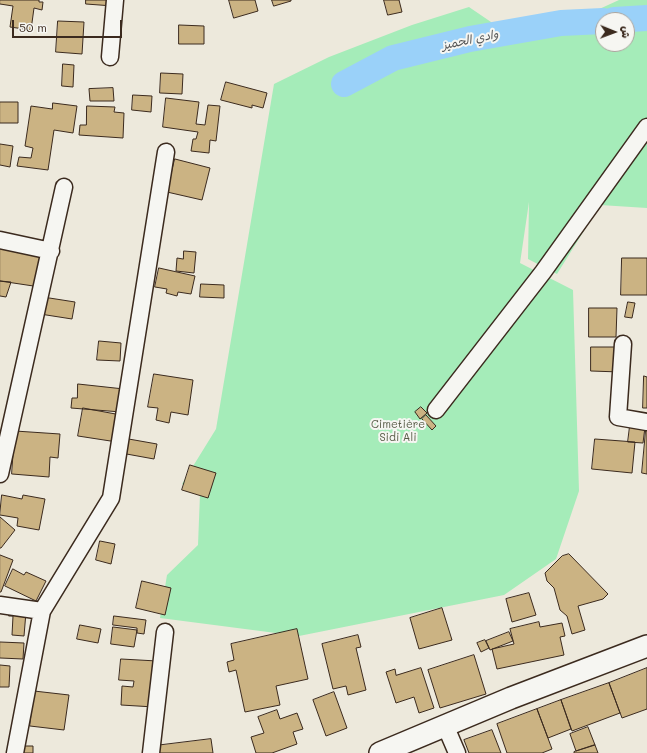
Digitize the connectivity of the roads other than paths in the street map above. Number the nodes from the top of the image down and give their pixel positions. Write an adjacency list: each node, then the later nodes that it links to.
1 (115, 0): 2 (street)
2 (110, 57)
3 (647, 127): 9 (street)
4 (166, 152): 13 (street)
5 (64, 187): 7 (street)
6 (0, 240): 7 (street)
7 (51, 251): 11 (street)
8 (623, 344): 10 (street)
9 (436, 410)
10 (647, 422)
11 (0, 474)
12 (0, 605): 13 (street)
13 (42, 611): 17 (street)
14 (165, 632): 18 (street)
15 (647, 646): 16 (main road)
16 (445, 725): 19 (main road); 20 (street)
17 (15, 753)
18 (151, 753)
19 (380, 753)
20 (457, 753)

